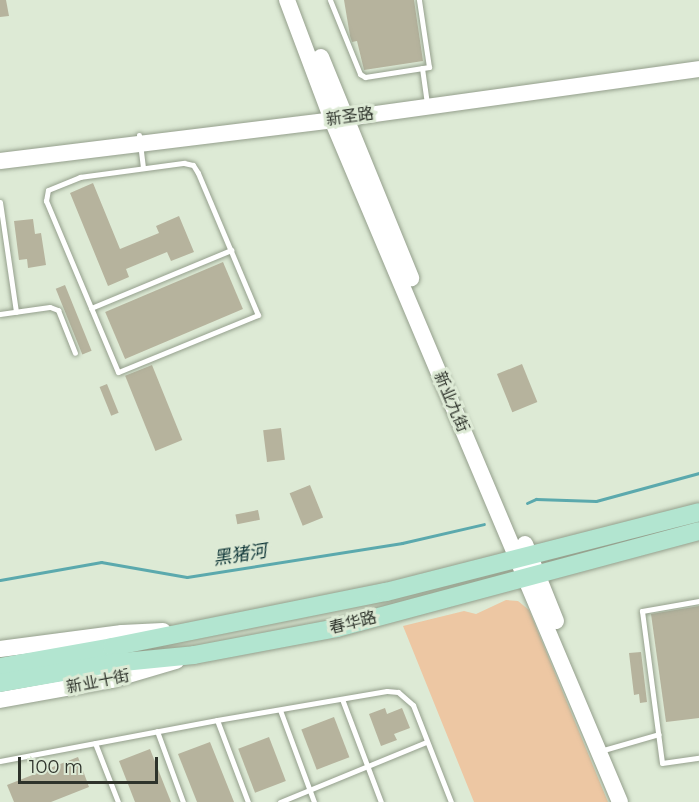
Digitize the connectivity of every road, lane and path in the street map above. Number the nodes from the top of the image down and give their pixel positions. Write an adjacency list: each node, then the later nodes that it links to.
1 (287, 0): 9 (street, 新业九街)
2 (297, 0): 9 (street, 新业九街)
3 (330, 0): 6 (lane)
4 (419, 0): 6 (lane)
5 (699, 62): 8 (street, 新圣路)
6 (422, 68): 8 (lane)
7 (699, 69): 8 (street, 新圣路)
8 (427, 103): 9 (street, 新圣路)
9 (338, 116): 10 (street, 新圣路); 22 (street, 新业九街)
10 (139, 139): 11 (street, 新圣路); 12 (street, 新圣路); 13 (lane)
11 (0, 153)
12 (0, 161)
13 (143, 168): 15 (lane); 16 (lane)
14 (0, 202): 17 (lane)
15 (231, 250): 16 (lane); 16 (lane)
16 (91, 309)
17 (16, 312): 18 (lane); 19 (lane)
18 (0, 314)
19 (75, 353)
20 (699, 512): 22 (main road, 春华路)
21 (699, 531): 23 (main road, 春华路)
22 (524, 558): 23 (street, 新业九街); 25 (main road, 春华路)
23 (531, 576): 27 (main road, 春华路); 38 (street, 新业九街)
24 (699, 601): 35 (lane)
25 (188, 630): 26 (street); 28 (main road, 春华路)
26 (0, 649)
27 (194, 656): 29 (main road, 春华路); 31 (street, 新业十街)
28 (0, 667)
29 (0, 683)
30 (342, 699): 32 (lane); 36 (lane); 41 (lane)
31 (0, 700)
32 (280, 710): 33 (lane); 42 (lane)
33 (217, 720): 34 (lane); 45 (lane)
34 (157, 731): 37 (lane); 44 (lane)
35 (658, 734): 38 (lane); 39 (lane)
36 (426, 742): 41 (lane); 49 (lane)
37 (95, 743): 40 (lane); 43 (lane)
38 (602, 750): 50 (street, 新业九街); 51 (street, 新业九街)
39 (699, 758)
40 (0, 761)
41 (367, 766): 42 (lane); 48 (lane)
42 (309, 790): 46 (lane); 47 (lane)
43 (118, 802)
44 (183, 802)
45 (248, 802)
46 (280, 802)
47 (314, 802)
48 (381, 802)
49 (451, 802)
50 (620, 802)
51 (629, 802)

